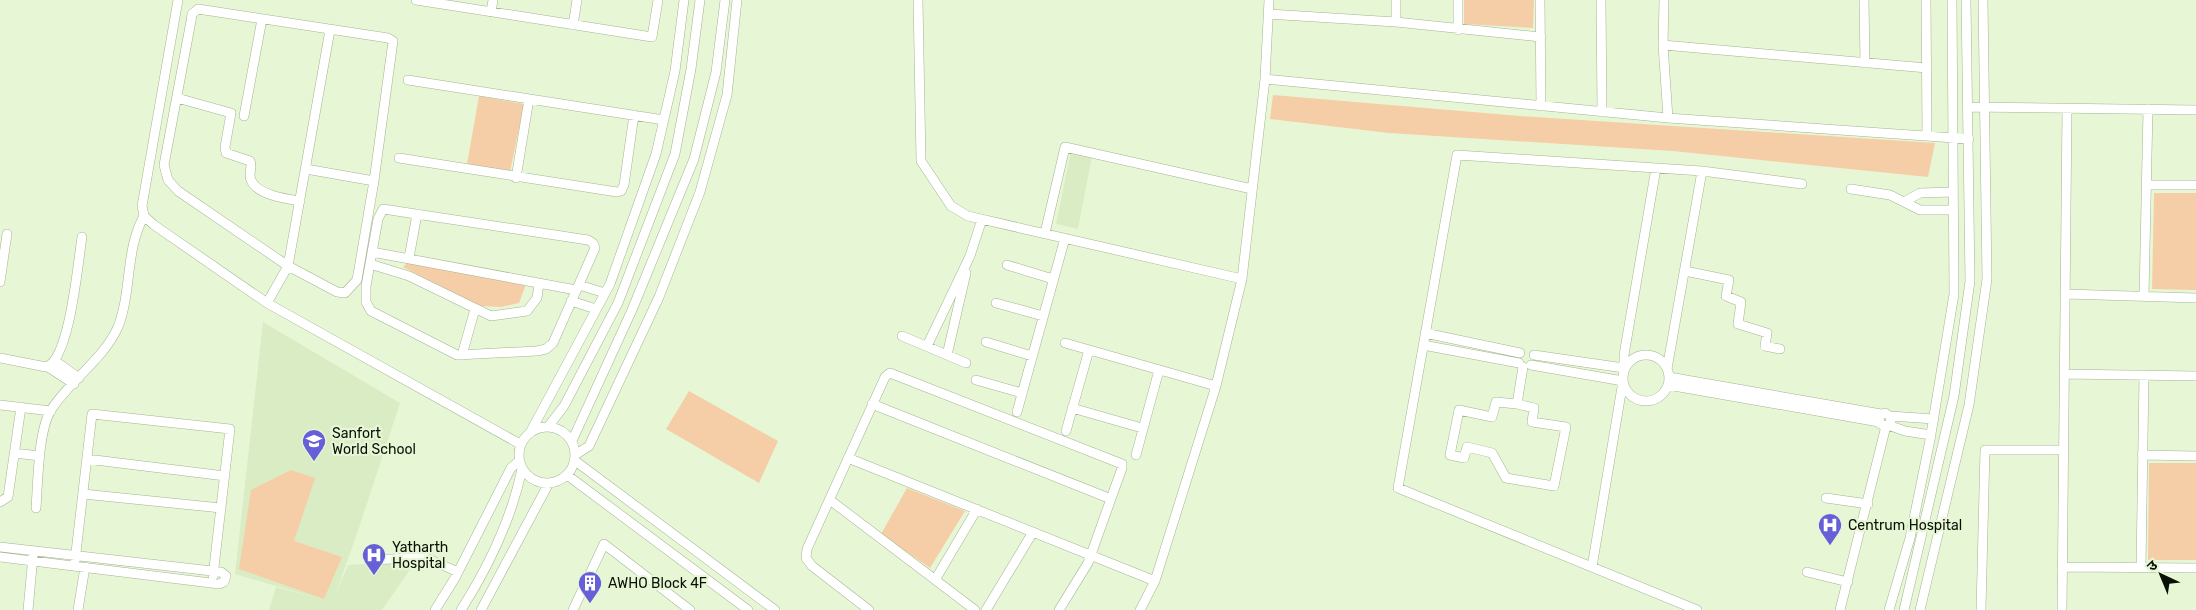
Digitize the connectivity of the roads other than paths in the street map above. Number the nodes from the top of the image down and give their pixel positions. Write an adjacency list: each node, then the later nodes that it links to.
1 (178, 0): 67 (street)
2 (416, 0): 22 (street)
3 (493, 0): 22 (street)
4 (577, 0): 26 (street)
5 (658, 0): 26 (street)
6 (684, 0): 47 (street)
7 (700, 0): 132 (street)
8 (725, 0): 137 (street)
9 (737, 0): 145 (street)
10 (918, 0): 68 (street)
11 (1269, 0): 23 (street)
12 (1396, 0): 25 (street)
13 (1458, 0): 28 (street)
14 (1540, 0): 29 (street)
15 (1601, 0): 43 (street)
16 (1664, 0): 30 (street)
17 (1864, 0): 31 (street)
18 (1926, 0): 32 (street)
19 (1952, 0): 49 (street)
20 (1966, 0): 38 (street)
21 (1983, 0): 39 (street)
22 (491, 12): 26 (street)
23 (1268, 14): 25 (street); 33 (street)
24 (262, 20): 27 (street); 35 (street); 45 (street)
25 (1396, 22): 28 (street)
26 (573, 25)
27 (330, 30): 53 (street); 56 (street)
28 (1458, 30): 29 (street)
29 (1540, 37): 37 (street)
30 (1663, 45): 31 (street); 46 (street)
31 (1865, 63): 32 (street)
32 (1927, 68): 48 (street)
33 (1265, 79): 37 (street); 60 (street)
34 (408, 80): 36 (street)
35 (177, 98): 63 (street); 77 (street)
36 (529, 99): 44 (street); 55 (street)
37 (1541, 106): 43 (street)
38 (1968, 107): 39 (street); 50 (street)
39 (1985, 107): 40 (street); 199 (street)
40 (2067, 109): 41 (street); 86 (street)
41 (2148, 109): 42 (street); 58 (street)
42 (2196, 110)
43 (1602, 112): 46 (street)
44 (634, 115): 47 (street); 55 (street)
45 (244, 116)
46 (1668, 118): 48 (street)
47 (664, 120): 85 (street)
48 (1927, 136): 49 (street)
49 (1952, 138): 50 (street); 62 (street)
50 (1969, 139): 198 (street)
51 (399, 158): 55 (street)
52 (1656, 168): 54 (street); 95 (street); 112 (street)
53 (306, 169): 56 (street); 63 (street)
54 (1702, 170): 57 (street); 79 (street)
55 (516, 178)
56 (374, 181): 77 (street)
57 (1802, 184)
58 (2146, 185): 59 (street); 87 (street)
59 (2196, 186)
60 (1252, 189): 69 (street); 81 (street)
61 (1851, 189): 64 (street)
62 (1953, 192): 64 (street); 65 (street)
63 (300, 201): 77 (street)
64 (1904, 202): 65 (street)
65 (1953, 210): 130 (street)
66 (417, 214): 73 (street); 75 (street); 84 (street)
67 (144, 216): 90 (street); 119 (street)
68 (982, 219): 69 (street); 74 (street)
69 (1045, 233): 72 (street)
70 (6, 234): 82 (street)
71 (82, 237): 110 (street)
72 (1065, 238): 80 (street); 81 (street)
73 (372, 252): 75 (street); 76 (street)
74 (970, 256): 100 (street); 105 (street)
75 (408, 258): 83 (street)
76 (370, 264): 92 (street); 104 (street)
77 (288, 266): 90 (street)
78 (1007, 266): 80 (street)
79 (1685, 270): 101 (street); 117 (street)
80 (1054, 279): 94 (street)
81 (1242, 279): 121 (street)
82 (0, 282)
83 (539, 283): 84 (street); 92 (street)
84 (577, 287): 85 (street); 89 (street)
85 (605, 293): 93 (street)
86 (2066, 294): 87 (street); 114 (street)
87 (2144, 296): 88 (street)
88 (2196, 298)
89 (571, 301): 93 (street); 104 (street)
90 (267, 304): 138 (street)
91 (996, 304): 94 (street)
92 (475, 309): 104 (street)
93 (596, 309): 134 (street)
94 (1043, 316): 107 (street)
95 (1425, 333): 99 (street); 103 (street)
96 (902, 336): 100 (street)
97 (986, 342): 107 (street)
98 (1065, 344): 102 (street)
99 (1423, 345): 111 (street); 171 (street)
100 (927, 346): 105 (street)
101 (1780, 349)
102 (1089, 350): 113 (street); 127 (street)
103 (1520, 353): 106 (street); 111 (street)
104 (462, 355)
105 (947, 355): 109 (street)
106 (1534, 355): 111 (street); 112 (street)
107 (1032, 356): 122 (street)
108 (0, 358): 110 (street)
109 (966, 363)
110 (52, 364): 119 (street)
111 (1524, 365): 120 (street); 125 (street)
112 (1624, 368): 117 (street); 120 (street)
113 (1159, 370): 121 (street); 133 (street)
114 (2064, 374): 115 (street); 139 (street)
115 (2144, 375): 116 (street); 142 (street)
116 (2196, 376)
117 (1668, 377): 120 (street); 131 (street)
118 (976, 380): 122 (street)
119 (76, 381): 128 (street)
120 (1623, 381): 171 (street)
121 (1216, 386): 179 (street)
122 (1022, 393): 129 (street)
123 (0, 404): 126 (street)
124 (872, 404): 146 (street); 154 (street); 154 (street)
125 (1517, 404): 125 (street)
126 (21, 407): 128 (street); 140 (street)
127 (1072, 408): 133 (street); 135 (street)
128 (51, 411): 143 (street)
129 (1017, 412)
130 (1934, 419): 131 (street); 136 (street)
131 (1885, 421): 136 (street); 157 (street)
132 (548, 427): 134 (street); 137 (street)
133 (1142, 428): 141 (street)
134 (531, 431): 138 (street)
135 (1066, 431)
136 (1931, 435): 197 (street)
137 (572, 441): 145 (street)
138 (520, 444): 148 (street)
139 (2063, 450): 170 (street); 200 (street)
140 (14, 453): 143 (street); 156 (street)
141 (1136, 455)
142 (2142, 455): 144 (street); 173 (street)
143 (40, 456): 158 (street)
144 (2196, 456)
145 (575, 457): 149 (street); 189 (street)
146 (848, 458): 155 (street); 160 (street)
147 (87, 459): 150 (street); 150 (street); 152 (street)
148 (521, 465): 151 (street); 176 (street); 184 (street)
149 (567, 475): 151 (street); 188 (street)
150 (225, 476): 159 (street)
151 (549, 483): 185 (street)
152 (83, 494): 159 (street); 165 (street)
153 (1826, 498): 157 (street)
154 (1111, 499): 164 (street)
155 (830, 500): 178 (street); 190 (street)
156 (0, 502)
157 (1868, 504): 180 (street)
158 (36, 508)
159 (221, 508): 175 (street)
160 (978, 510): 161 (street); 178 (street)
161 (1033, 532): 164 (street); 192 (street)
162 (0, 547): 163 (street)
163 (34, 551): 165 (street); 168 (street)
164 (1091, 555): 179 (street); 193 (street)
165 (76, 556): 169 (street); 175 (street)
166 (0, 557): 168 (street)
167 (375, 560): 176 (street)
168 (33, 561): 169 (street); 181 (street)
169 (74, 566): 172 (street)
170 (2062, 566): 173 (street); 201 (street)
171 (1592, 567): 195 (street)
172 (85, 568): 175 (street); 182 (street)
173 (2141, 568): 174 (street)
174 (2196, 568)
175 (214, 572)
176 (458, 572): 183 (street)
177 (1807, 572): 180 (street)
178 (935, 580): 191 (street)
179 (1155, 581): 194 (street)
180 (1848, 582): 196 (street)
181 (28, 610)
182 (78, 610)
183 (435, 610)
184 (460, 610)
185 (481, 610)
186 (573, 610): 187 (street)
187 (690, 610)
188 (748, 610)
189 (775, 610)
190 (869, 610)
191 (975, 610)
192 (986, 610)
193 (1059, 610)
194 (1140, 610)
195 (1697, 610)
196 (1840, 610)
197 (1889, 610)
198 (1904, 610)
199 (1920, 610)
200 (1981, 610)
201 (2062, 610)

